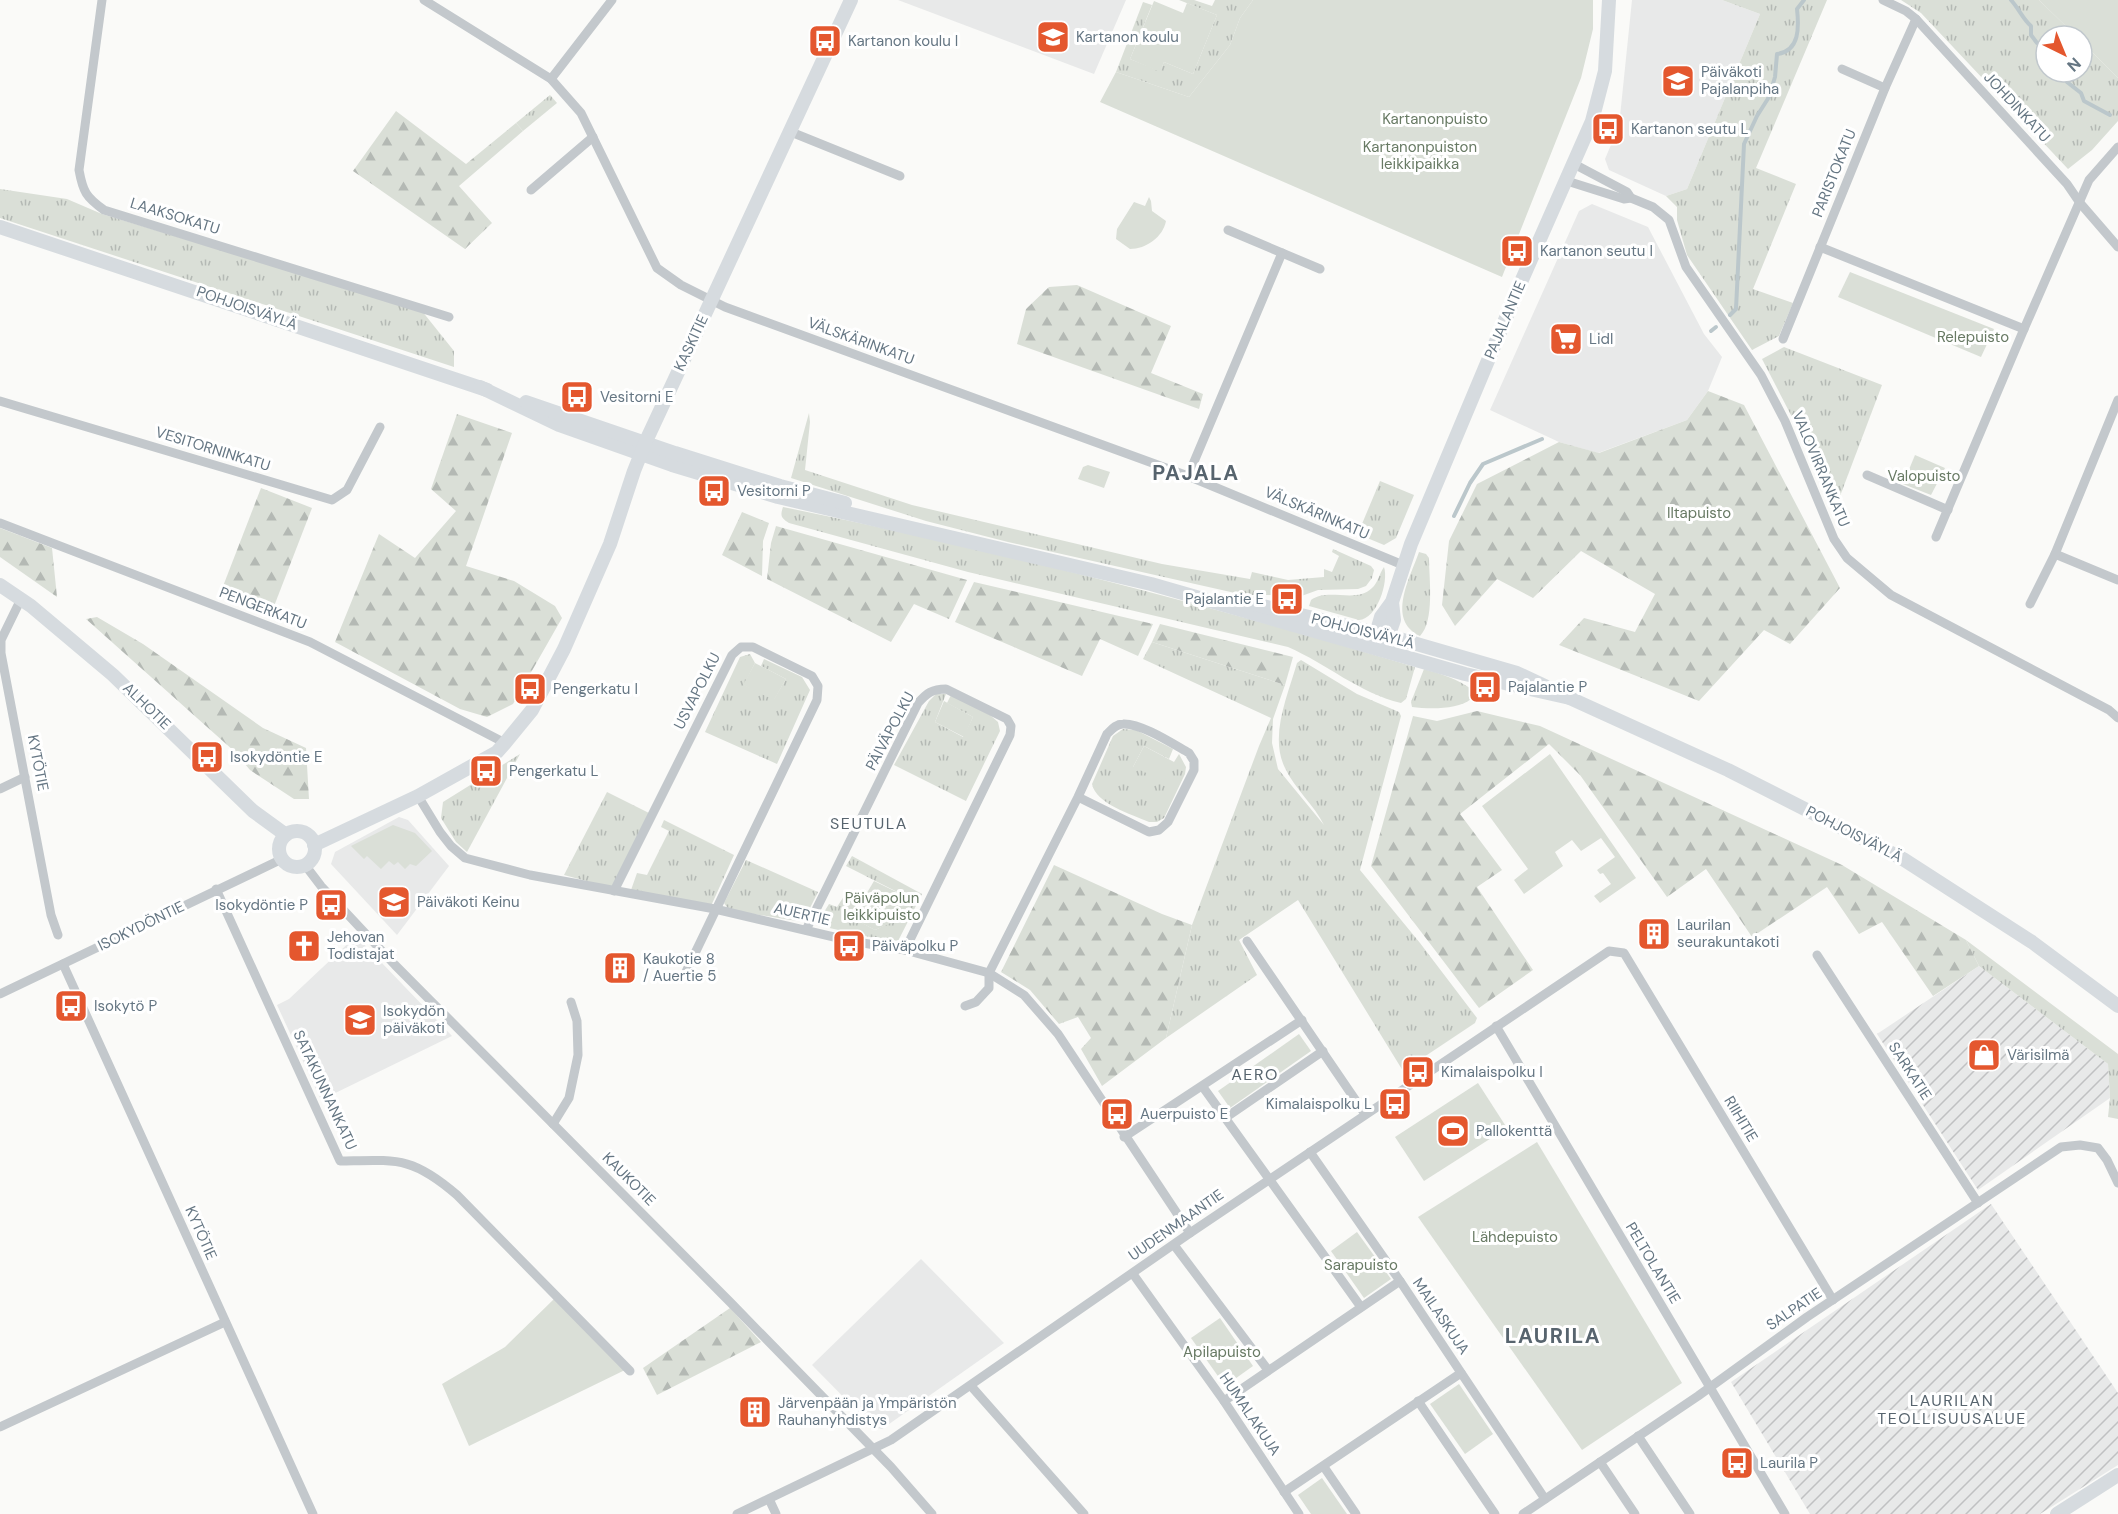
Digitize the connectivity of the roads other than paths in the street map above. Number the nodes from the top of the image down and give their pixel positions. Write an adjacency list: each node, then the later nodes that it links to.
1 (102, 0): 29 (street, LAAKSOKATU)
2 (424, 0): 8 (street, VÄLSKÄRINKATU)
3 (446, 0): 8 (street)
4 (612, 0): 11 (street)
5 (851, 0): 13 (main road, KASKITIE)
6 (1609, 0): 16 (main road, PAJALANTIE)
7 (1883, 0): 9 (street, JOHDINKATU)
8 (440, 10): 11 (street, VÄLSKÄRINKATU)
9 (1916, 19): 12 (street, PARISTOKATU); 21 (street, JOHDINKATU)
10 (1842, 69): 12 (street)
11 (551, 79): 14 (street, VÄLSKÄRINKATU)
12 (1885, 88): 24 (street, PARISTOKATU)
13 (791, 132): 17 (street); 28 (main road, KASKITIE)
14 (593, 136): 19 (street); 28 (street, VÄLSKÄRINKATU)
15 (2118, 147): 21 (street)
16 (1574, 164): 18 (main road, PAJALANTIE); 20 (street, VALOVIRRANKATU)
17 (900, 176)
18 (1567, 181): 20 (street, VALOVIRRANKATU); 42 (main road, PAJALANTIE)
19 (531, 190)
20 (1631, 198): 51 (street, VALOVIRRANKATU)
21 (2080, 203): 25 (street, JOHDINKATU); 30 (street)
22 (4, 230): 35 (main road, POHJOISVÄYLÄ)
23 (1228, 230): 26 (street)
24 (1820, 247): 30 (street); 31 (street, PARISTOKATU)
25 (2118, 247)
26 (1282, 253): 27 (street); 37 (street)
27 (1320, 269)
28 (711, 301): 35 (main road, KASKITIE); 37 (street, VÄLSKÄRINKATU)
29 (449, 317)
30 (2024, 329): 38 (street)
31 (1783, 339)
32 (2118, 400): 41 (street)
33 (0, 401): 34 (street, VESITORNINKATU)
34 (380, 427)
35 (643, 447): 44 (main road, POHJOISVÄYLÄ); 52 (main road, KASKITIE)
36 (1867, 475): 38 (street)
37 (1188, 476): 42 (street, VÄLSKÄRINKATU)
38 (1948, 510): 40 (street)
39 (0, 523): 52 (street, PENGERKATU)
40 (1936, 537)
41 (2055, 554): 43 (street); 47 (street)
42 (1403, 565): 48 (main road, PAJALANTIE)
43 (2118, 580)
44 (1150, 584): 48 (main road, POHJOISVÄYLÄ); 49 (main road, POHJOISVÄYLÄ)
45 (0, 585): 46 (main road, ALHOTIE)
46 (21, 599): 53 (street, KYTÖTIE); 57 (main road, ALHOTIE)
47 (2030, 604)
48 (1382, 635): 49 (main road, PAJALANTIE); 50 (main road, POHJOISVÄYLÄ)
49 (1378, 649): 50 (main road, POHJOISVÄYLÄ)
50 (1570, 698): 76 (main road, POHJOISVÄYLÄ)
51 (2118, 718)
52 (505, 744): 55 (main road, KASKITIE)
53 (25, 777): 54 (street); 65 (street, KYTÖTIE)
54 (0, 789)
55 (418, 796): 58 (main road); 62 (street, AUERTIE)
56 (1078, 797): 56 (street); 71 (street)
57 (286, 835): 58 (main road); 59 (main road)
58 (314, 845): 60 (main road)
59 (282, 859): 60 (main road); 61 (street, ISOKYDÖNTIE)
60 (305, 865): 83 (street, KAUKOTIE)
61 (216, 890): 70 (street, ISOKYDÖNTIE); 97 (street, SATAKUNNANKATU)
62 (614, 891): 63 (street, AUERTIE); 63 (street, USVAPOLKU)
63 (715, 909): 64 (street, AUERTIE); 72 (street)
64 (806, 930): 67 (street, AUERTIE); 67 (street, PÄIVÄPOLKU)
65 (58, 934)
66 (1247, 941): 77 (street)
67 (905, 950): 71 (street, AUERTIE)
68 (1624, 953): 78 (street, UUDENMAANTIE); 93 (street, RIIHITIE)
69 (1817, 955): 88 (street, SARKATIE)
70 (63, 964): 73 (street, ISOKYDÖNTIE); 95 (street, KYTÖTIE)
71 (989, 973): 75 (street); 84 (street, AUERTIE)
72 (684, 976)
73 (0, 994)
74 (571, 1002): 83 (street)
75 (965, 1006)
76 (2118, 1006)
77 (1302, 1020): 79 (street); 80 (street)
78 (1496, 1026): 81 (street, UUDENMAANTIE); 100 (street, PELTOLANTIE)
79 (1323, 1051): 81 (street); 82 (street)
80 (1203, 1087): 82 (street); 84 (street)
81 (1365, 1114): 85 (street, UUDENMAANTIE)
82 (1225, 1118): 86 (street)
83 (553, 1124): 105 (street, KAUKOTIE)
84 (1125, 1137): 89 (street, AUERTIE)
85 (1310, 1152): 86 (street, UUDENMAANTIE); 92 (street, MAILASKUJA)
86 (1269, 1180): 89 (street, UUDENMAANTIE); 94 (street)
87 (2118, 1183): 88 (street, SALPATIE)
88 (1978, 1203): 93 (street, SALPATIE)
89 (1190, 1233): 90 (street, UUDENMAANTIE)
90 (1173, 1245): 91 (street, UUDENMAANTIE); 96 (street)
91 (1133, 1274): 99 (street, UUDENMAANTIE); 101 (street, HUMALAKUJA)
92 (1400, 1281): 94 (street); 98 (street, MAILASKUJA)
93 (1833, 1300): 100 (street, SALPATIE)
94 (1361, 1307): 96 (street)
95 (225, 1322): 103 (street); 112 (street, KYTÖTIE)
96 (1268, 1370): 101 (street)
97 (630, 1371)
98 (1461, 1373): 102 (street); 111 (street, MAILASKUJA)
99 (971, 1386): 105 (street, UUDENMAANTIE); 116 (street)
100 (1709, 1386): 104 (street, SALPATIE); 123 (street, PELTOLANTIE)
101 (1224, 1401): 109 (street, HUMALAKUJA)
102 (1418, 1401): 107 (street); 119 (street)
103 (0, 1427)
104 (1638, 1436): 106 (street, SALPATIE); 122 (street)
105 (872, 1449): 110 (street, UUDENMAANTIE); 115 (street, KAUKOTIE)
106 (1600, 1462): 111 (street, SALPATIE); 121 (street)
107 (1324, 1467): 109 (street); 118 (street)
108 (2118, 1475): 124 (main road)
109 (1284, 1492): 117 (street, HUMALAKUJA)
110 (770, 1499): 113 (street, UUDENMAANTIE); 114 (street)
111 (1545, 1499): 120 (street, SALPATIE)
112 (313, 1514)
113 (737, 1514)
114 (776, 1514)
115 (932, 1514)
116 (1084, 1514)
117 (1299, 1514)
118 (1356, 1514)
119 (1495, 1514)
120 (1523, 1514)
121 (1635, 1514)
122 (1690, 1514)
123 (1785, 1514)
124 (2057, 1514)

